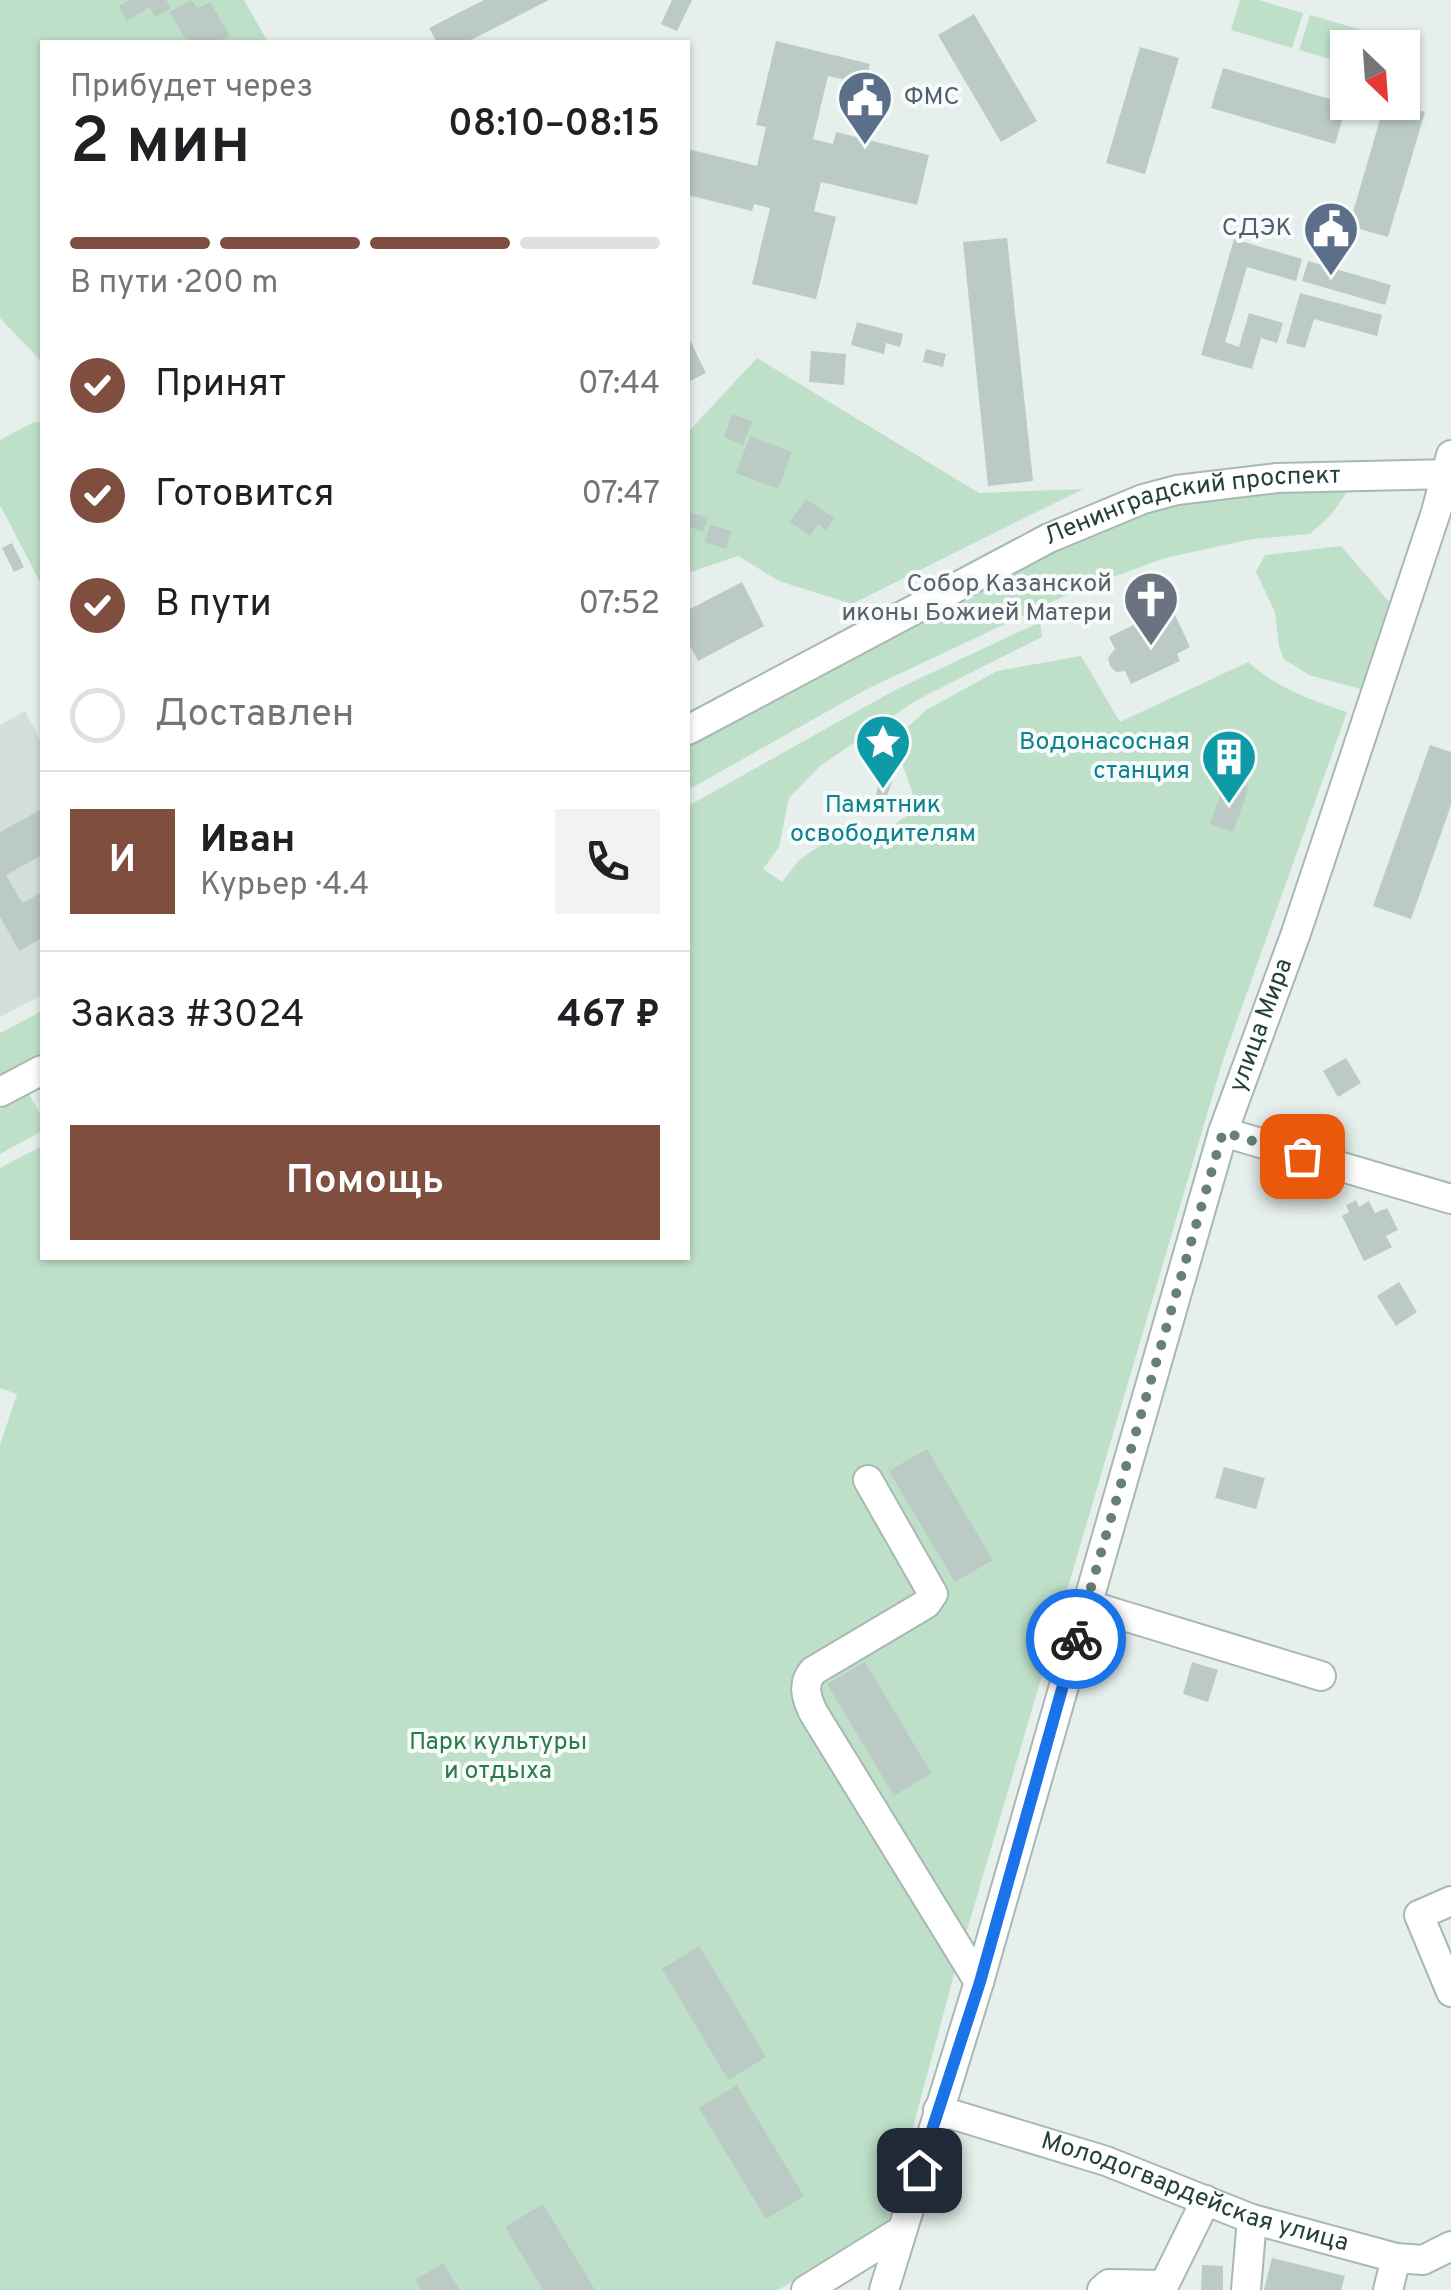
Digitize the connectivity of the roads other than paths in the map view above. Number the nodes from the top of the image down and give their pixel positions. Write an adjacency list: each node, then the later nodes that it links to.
1 (1449, 467): 2 (street, Ленинградский проспект); 5 (street, улица Мира)
2 (690, 729)
3 (40, 1071): 4 (street)
4 (0, 1092)
5 (1223, 1132): 6 (street); 8 (street, улица Мира)
6 (1451, 1199)
7 (868, 1480): 11 (street)
8 (1086, 1604): 9 (street); 11 (street, улица Мира)
9 (1321, 1676)
10 (1451, 1901): 12 (street)
11 (980, 1982): 13 (street, улица Мира)
12 (1451, 1992)
13 (938, 2110): 14 (street, Молодогвардейская улица); 16 (street, улица Мира)
14 (1206, 2200): 15 (street, Молодогвардейская улица); 21 (street)
15 (1252, 2219): 18 (street, Молодогвардейская улица); 22 (street)
16 (901, 2230): 19 (street); 20 (street, улица Мира)
17 (1449, 2246): 18 (street, Молодогвардейская улица)
18 (1396, 2258): 23 (street)
19 (806, 2290)
20 (884, 2290)
21 (1102, 2290)
22 (1246, 2290)
23 (1388, 2290)

